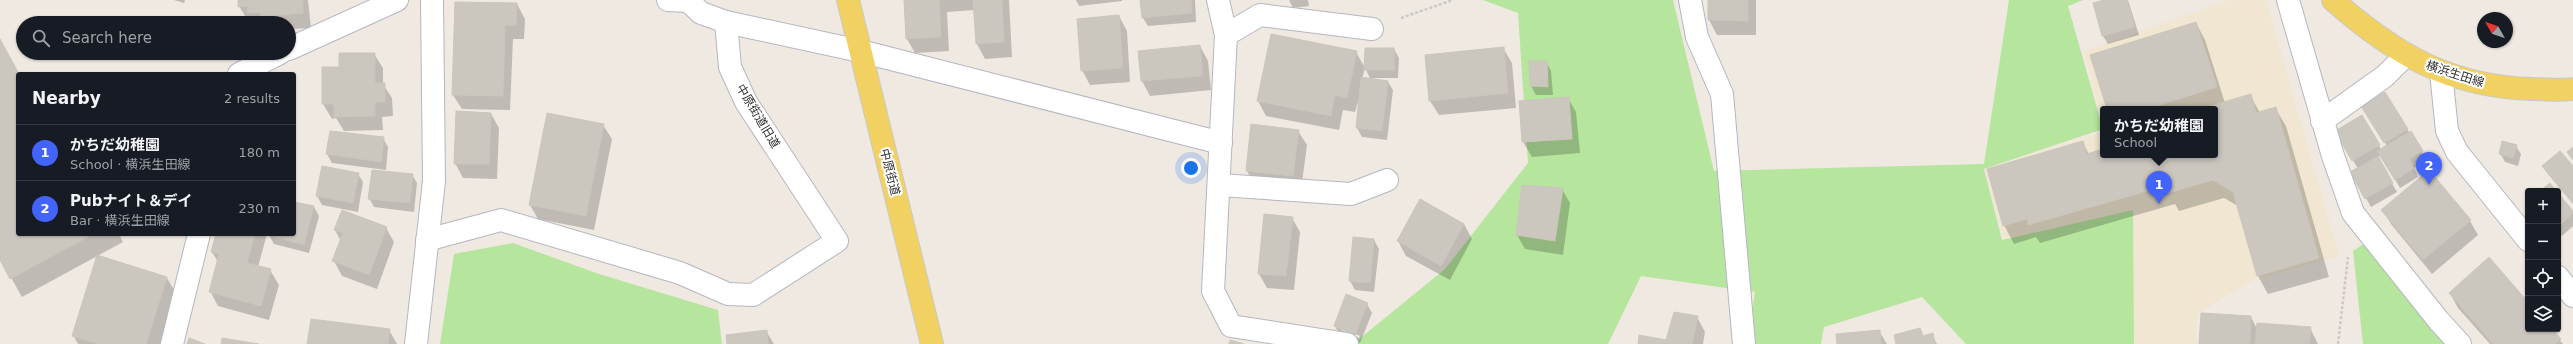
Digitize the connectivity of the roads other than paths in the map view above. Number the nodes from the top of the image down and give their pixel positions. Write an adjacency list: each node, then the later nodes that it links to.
1 (397, 0): 12 (street)
2 (432, 0): 25 (street)
3 (681, 0): 9 (street)
4 (848, 0): 13 (main road, 中原街道)
5 (1218, 0): 11 (street)
6 (1690, 0): 32 (street)
7 (2288, 0): 19 (street)
8 (2333, 0): 14 (main road, 横浜生田線)
9 (726, 22): 13 (street); 25 (street, 中原街道旧道)
10 (1372, 29): 11 (street)
11 (1226, 35): 20 (street)
12 (296, 46)
13 (860, 50): 20 (street); 30 (main road, 中原街道)
14 (2405, 56): 17 (main road, 横浜生田線); 19 (street)
15 (266, 60): 16 (street)
16 (243, 72)
17 (2441, 72): 18 (main road, 横浜生田線); 24 (street)
18 (2573, 89)
19 (2322, 120): 33 (street)
20 (1221, 143): 22 (street)
21 (1387, 180): 22 (street)
22 (1220, 185): 31 (street)
23 (199, 236): 28 (street)
24 (2525, 236)
25 (427, 240): 29 (street)
26 (2561, 282): 27 (street)
27 (2573, 296)
28 (172, 344)
29 (416, 344)
30 (932, 344)
31 (1347, 344)
32 (1744, 344)
33 (2460, 344)

